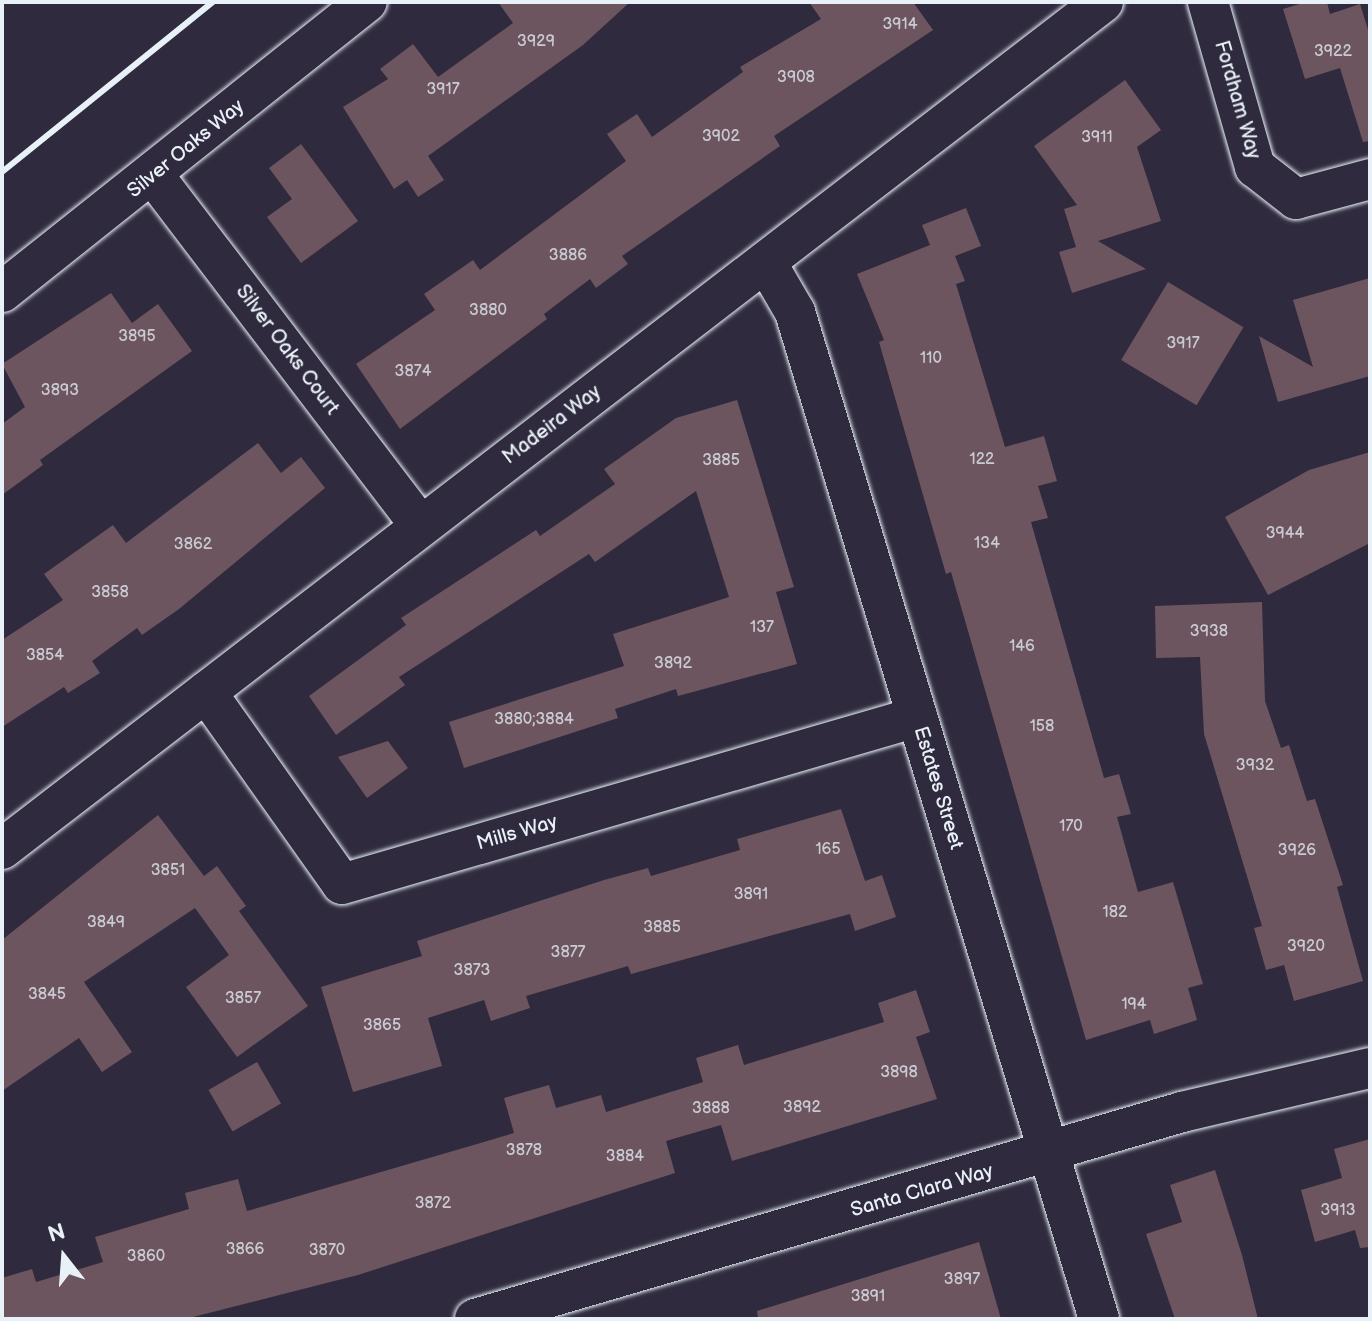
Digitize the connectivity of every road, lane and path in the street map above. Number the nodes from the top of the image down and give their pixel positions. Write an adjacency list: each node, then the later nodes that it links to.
1 (367, 2): 4 (street, Silver Oaks Way)
2 (1103, 2): 6 (street, Madeira Way)
3 (1208, 2): 5 (street, Fordham Way)
4 (154, 176): 7 (street, Silver Oaks Way); 8 (street, Silver Oaks Court)
5 (1370, 179)
6 (766, 262): 8 (street, Madeira Way); 10 (street, Estates Street)
7 (2, 292)
8 (420, 525): 9 (street, Madeira Way)
9 (206, 692): 10 (street, Mills Way); 11 (street, Madeira Way)
10 (917, 717): 13 (street, Estates Street)
11 (2, 849)
12 (1370, 1068): 13 (street, Santa Clara Way)
13 (1050, 1154): 14 (street, Santa Clara Way); 15 (street, Estates Street)
14 (475, 1319)
15 (1099, 1319)

